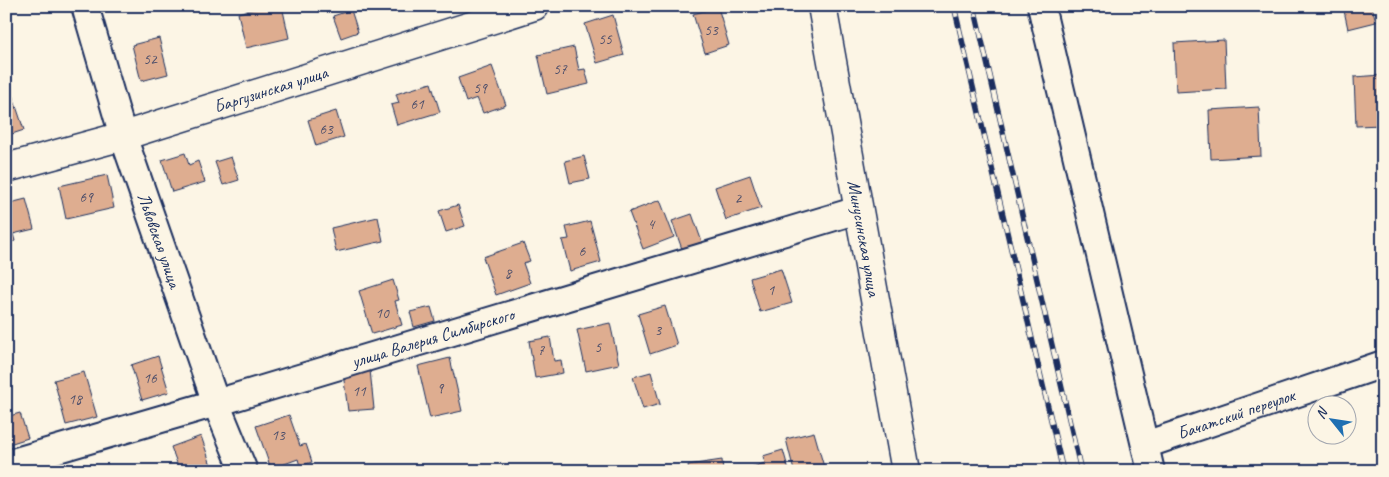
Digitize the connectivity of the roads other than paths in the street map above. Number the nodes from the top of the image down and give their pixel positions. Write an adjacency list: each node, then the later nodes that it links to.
1 (85, 6): 5 (street, Львовская улица)
2 (534, 6): 5 (street, Баргузинская улица)
3 (822, 6): 7 (street, Минусинская улица)
4 (1041, 6): 10 (street)
5 (123, 136): 6 (street, Баргузинская улица); 9 (street, Львовская улица)
6 (6, 168)
7 (858, 210): 9 (street, улица Валерия Симбирского); 13 (street, Минусинская улица)
8 (1383, 364): 10 (street, Бачатский переулок)
9 (216, 403): 11 (street, улица Валерия Симбирского); 12 (street, Львовская улица)
10 (1145, 445): 14 (street)
11 (6, 464)
12 (244, 471)
13 (906, 471)
14 (1151, 471)

